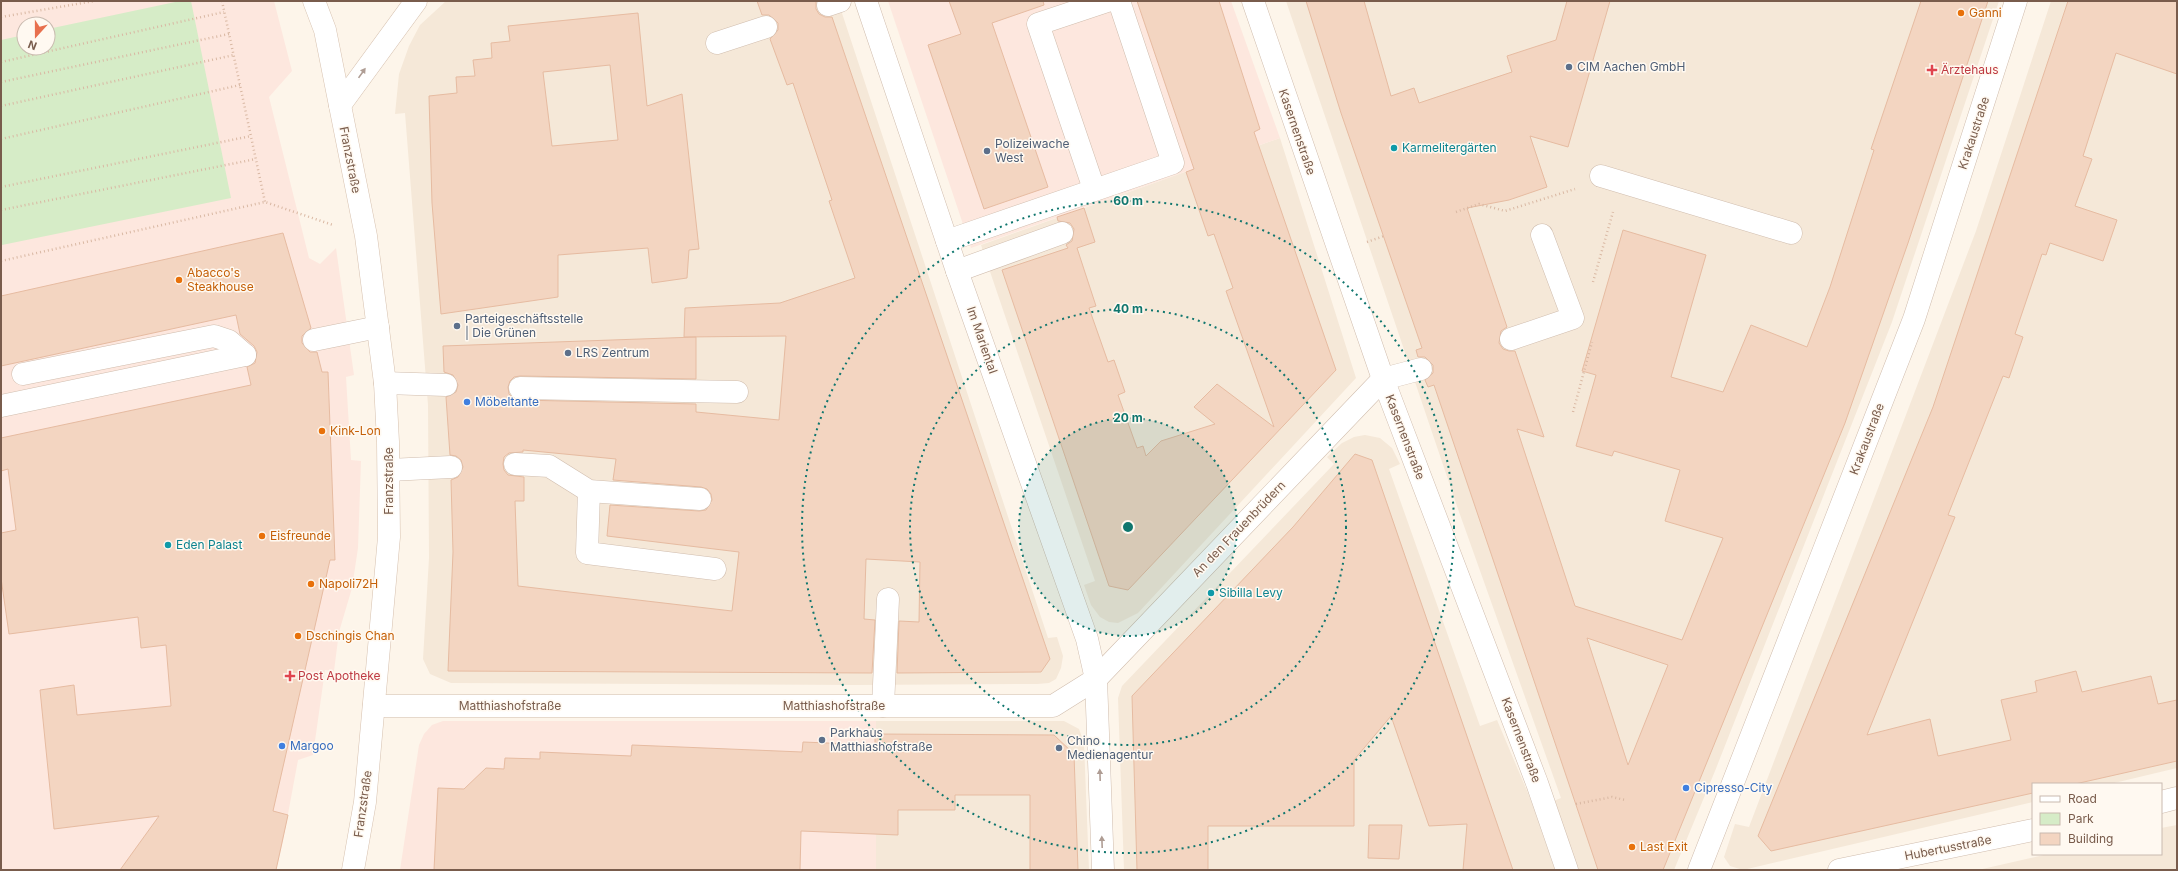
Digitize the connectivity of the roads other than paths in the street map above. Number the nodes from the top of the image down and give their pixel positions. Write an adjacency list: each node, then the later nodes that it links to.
1 (314, 1): 10 (street, Franzstraße)
2 (416, 1): 10 (street, one-way to 2)
3 (866, 1): 16 (street, Im Mariental)
4 (1107, 1): 12 (street)
5 (1119, 1): 12 (street)
6 (1253, 1): 25 (street, Kasernenstraße)
7 (2016, 1): 47 (street, Krakaustraße)
8 (766, 26): 9 (street)
9 (717, 43)
10 (340, 105): 18 (street, Franzstraße)
11 (1601, 176): 14 (street)
12 (1094, 189): 16 (street)
13 (1062, 233): 17 (street)
14 (1791, 233)
15 (1542, 235): 19 (street)
16 (947, 240): 17 (street, Im Mariental)
17 (957, 271): 38 (street, Im Mariental)
18 (378, 327): 20 (street); 26 (street, Franzstraße)
19 (1511, 339)
20 (314, 340)
21 (184, 341): 22 (street); 22 (street); 24 (street)
22 (190, 366): 30 (street)
23 (1421, 369): 25 (street)
24 (23, 374)
25 (1383, 379): 38 (street, An den Frauenbrüdern); 46 (street, Kasernenstraße)
26 (385, 382): 27 (street); 33 (street, Franzstraße)
27 (446, 384)
28 (520, 388): 29 (street)
29 (737, 392)
30 (1, 406)
31 (516, 464): 34 (street)
32 (451, 467): 33 (street)
33 (389, 470): 39 (street, Franzstraße)
34 (589, 491): 35 (street); 36 (street)
35 (700, 500)
36 (715, 569)
37 (888, 599): 40 (street)
38 (1096, 679): 40 (street, Matthiashofstraße); 45 (street, one-way to 38)
39 (374, 706): 40 (street, Matthiashofstraße); 44 (street, Franzstraße)
40 (883, 706)
41 (2177, 798): 42 (street)
42 (2162, 802)
43 (2032, 830): 48 (street, Hubertusstraße)
44 (353, 870)
45 (1103, 870)
46 (1567, 870)
47 (1699, 870)
48 (1839, 870)

